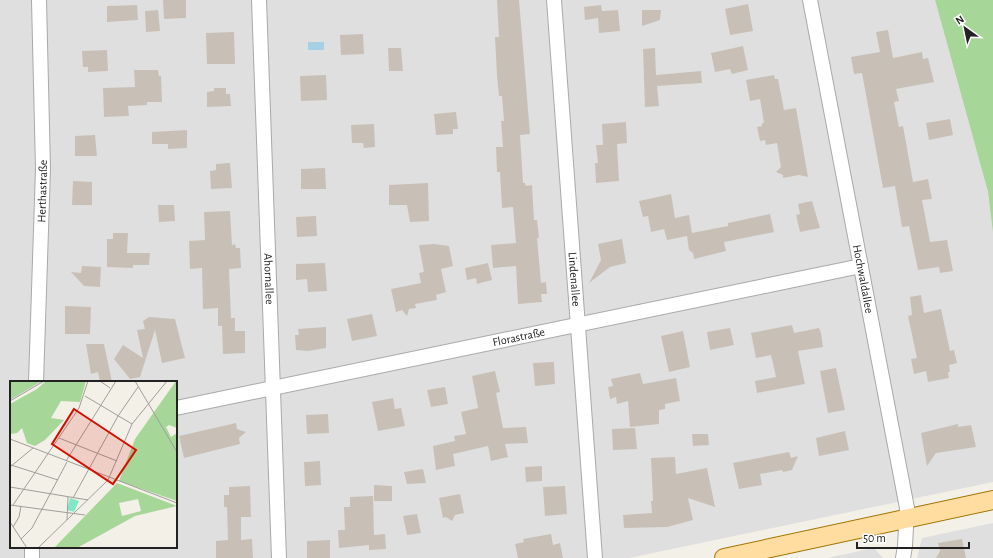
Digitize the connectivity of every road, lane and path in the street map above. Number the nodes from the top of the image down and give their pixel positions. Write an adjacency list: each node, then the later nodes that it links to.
1 (39, 0): 7 (street, Herthastraße)
2 (258, 0): 8 (street, Ahornallee)
3 (554, 0): 6 (street, Lindenallee)
4 (810, 0): 5 (street, Hochwaldallee)
5 (861, 266): 6 (street, Florastraße); 11 (street, Hochwaldallee)
6 (579, 325): 8 (street, Florastraße); 13 (street, Lindenallee)
7 (36, 381)
8 (274, 388): 9 (street, Florastraße); 12 (street, Ahornallee)
9 (177, 408)
10 (993, 500): 11 (main road)
11 (908, 519): 14 (main road); 15 (street, Hochwaldallee)
12 (280, 558)
13 (595, 558)
14 (724, 558)
15 (903, 558)

